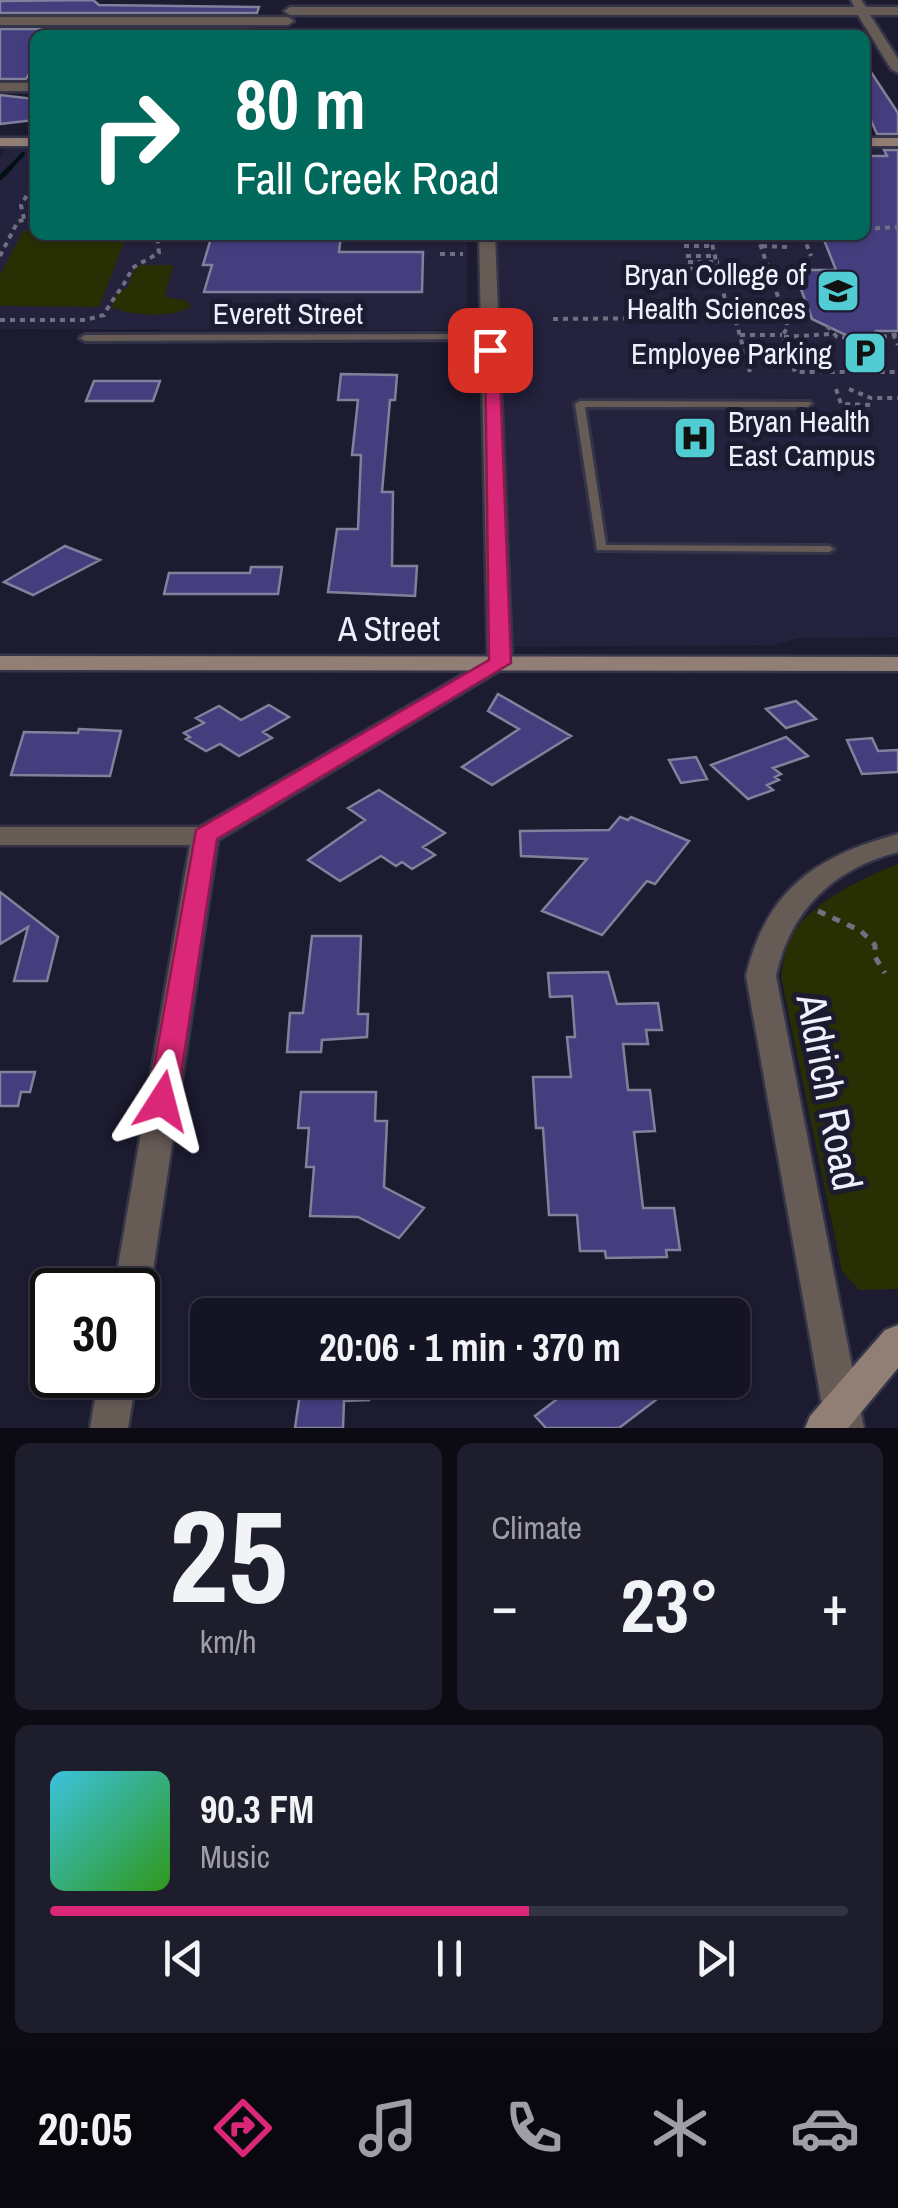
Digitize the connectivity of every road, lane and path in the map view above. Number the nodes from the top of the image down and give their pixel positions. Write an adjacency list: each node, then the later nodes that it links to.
1 (670, 6): 2 (street); 4 (street); 7 (street)
2 (859, 6): 5 (street); 8 (street)
3 (290, 11): 4 (street); 6 (street)
4 (481, 11)
5 (898, 11)
6 (0, 21)
7 (676, 26)
8 (898, 69)
9 (0, 87): 10 (street)
10 (30, 87)
11 (0, 142): 12 (main road)
12 (30, 142)
13 (870, 142): 14 (main road)
14 (898, 142)
15 (30, 191): 16 (path)
16 (24, 218): 17 (path); 31 (path)
17 (30, 218)
18 (870, 226): 19 (path)
19 (898, 227)
20 (155, 240): 42 (path)
21 (487, 240): 49 (street)
22 (712, 240): 26 (path)
23 (759, 240): 27 (path)
24 (805, 240): 33 (path)
25 (684, 246): 26 (path)
26 (714, 246): 32 (path)
27 (762, 246): 28 (path); 38 (path)
28 (788, 246)
29 (440, 254): 30 (path)
30 (463, 254)
31 (0, 256)
32 (717, 256): 34 (path); 35 (path)
33 (811, 256)
34 (688, 262): 35 (path); 36 (path)
35 (719, 262): 36 (path)
36 (721, 269): 40 (path)
37 (747, 284): 38 (path)
38 (774, 284): 39 (path)
39 (785, 317): 40 (path); 47 (path)
40 (735, 318): 41 (path); 46 (path)
41 (553, 319)
42 (0, 320)
43 (828, 326): 44 (path)
44 (831, 334): 45 (path); 47 (path)
45 (895, 334): 50 (path)
46 (740, 335): 47 (path); 51 (path)
47 (783, 336): 52 (path)
48 (85, 338): 49 (lane, Everett Street)
49 (490, 338): 60 (street)
50 (898, 345)
51 (750, 372)
52 (898, 372)
53 (836, 389): 57 (path)
54 (848, 389): 55 (path)
55 (898, 398)
56 (807, 404): 58 (lane)
57 (874, 405)
58 (829, 549)
59 (0, 663): 60 (main road, A Street)
60 (500, 663): 61 (main road, A Street); 63 (street)
61 (898, 664)
62 (0, 836): 63 (street)
63 (205, 836): 67 (street)
64 (898, 843): 65 (street, Aldrich Road)
65 (792, 900): 66 (path); 70 (street, Aldrich Road)
66 (885, 973)
67 (136, 1268)
68 (898, 1341): 70 (main road)
69 (115, 1398): 71 (street)
70 (837, 1422)
71 (110, 1428)

